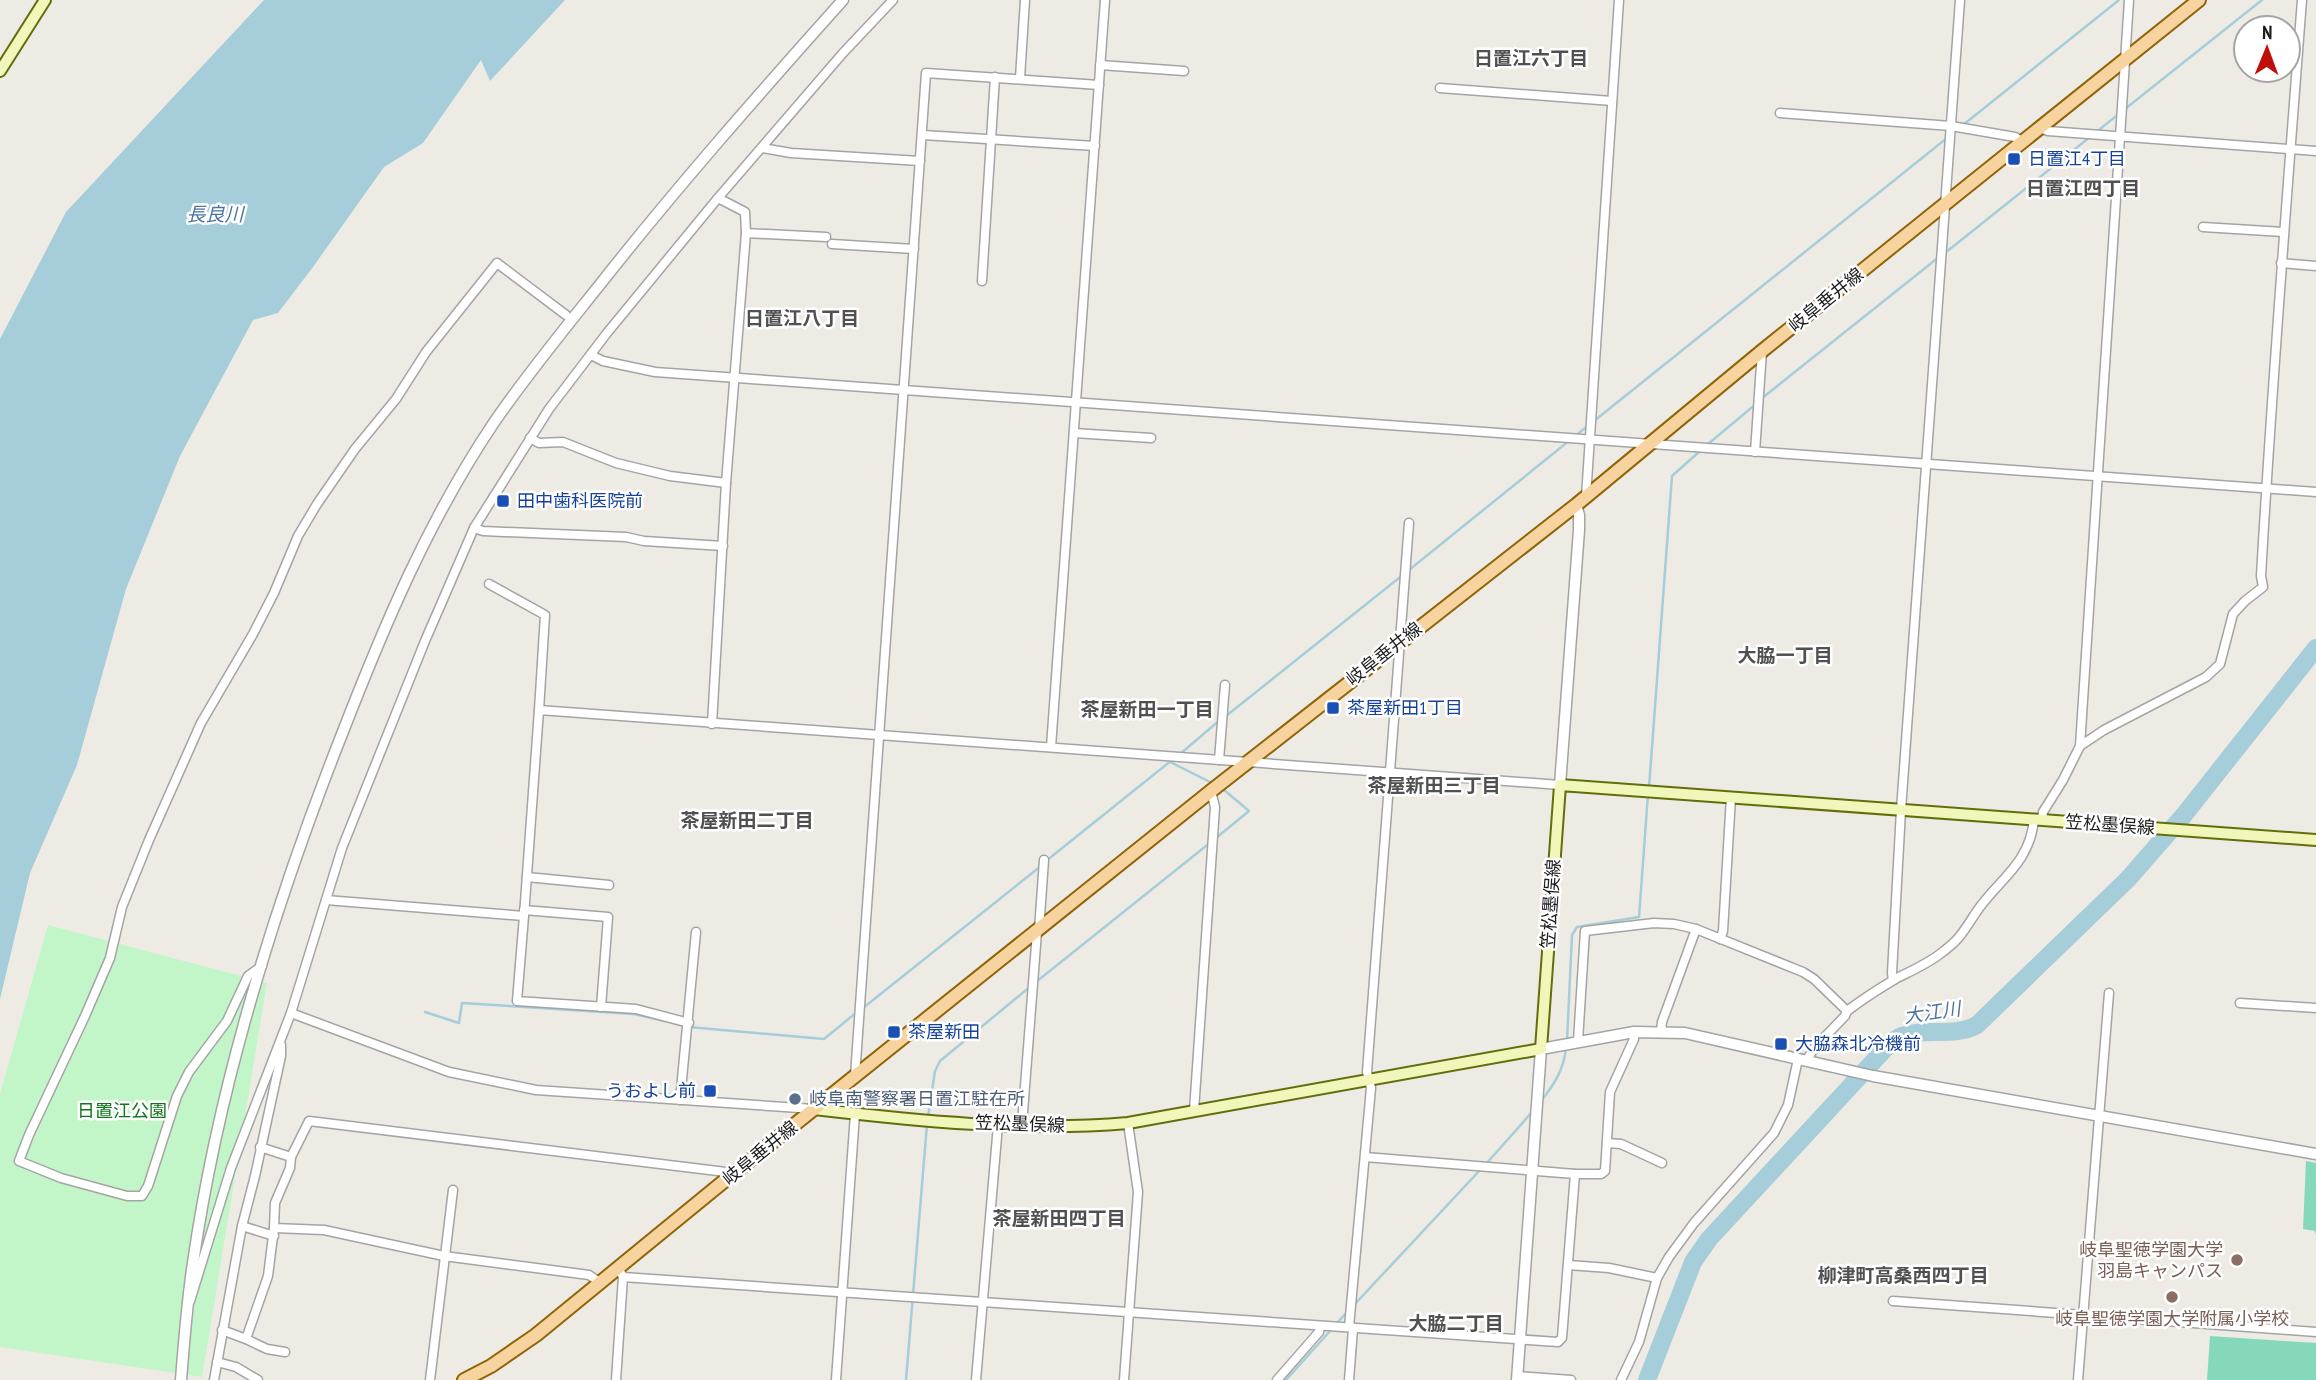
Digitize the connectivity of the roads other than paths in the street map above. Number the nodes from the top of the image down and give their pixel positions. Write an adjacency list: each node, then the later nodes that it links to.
1 (45, 0): 13 (main road)
2 (843, 0): 88 (street)
3 (893, 0): 28 (street)
4 (1025, 0): 16 (street)
5 (1105, 0): 12 (street)
6 (1619, 0): 19 (street)
7 (1960, 0): 21 (street)
8 (2129, 0): 11 (street)
9 (2199, 0): 11 (main road, 岐阜垂井線)
10 (2302, 0): 29 (street)
11 (2124, 60): 22 (main road, 岐阜垂井線); 24 (street)
12 (1100, 65): 14 (street); 17 (street)
13 (0, 71)
14 (1184, 71)
15 (995, 77): 16 (street); 23 (street); 25 (street)
16 (1020, 78): 17 (street)
17 (1100, 85): 27 (street)
18 (1440, 88): 19 (street)
19 (1612, 101): 50 (street)
20 (1780, 113): 21 (street)
21 (1951, 126): 26 (street); 33 (street)
22 (2040, 128): 24 (street); 26 (main road, 岐阜垂井線)
23 (923, 135): 25 (street); 31 (street)
24 (2121, 137): 29 (street); 54 (street)
25 (992, 139): 27 (street); 40 (street)
26 (2023, 142): 33 (main road, 岐阜垂井線)
27 (1095, 146): 46 (street)
28 (762, 148): 31 (street); 32 (street)
29 (2290, 149): 30 (street); 35 (street)
30 (2316, 151)
31 (920, 162): 37 (street)
32 (718, 198): 36 (street); 43 (street)
33 (1947, 202): 42 (main road, 岐阜垂井線); 53 (street)
34 (2203, 227): 35 (street)
35 (2283, 232): 38 (street)
36 (746, 233): 37 (street); 44 (street)
37 (914, 250): 45 (street)
38 (2281, 263): 39 (street); 56 (street)
39 (2316, 266)
40 (982, 281)
41 (566, 316): 88 (street)
42 (1762, 351): 51 (main road, 岐阜垂井線); 52 (street)
43 (591, 355): 44 (street); 48 (street)
44 (735, 377): 45 (street); 55 (street)
45 (905, 390): 46 (street); 67 (street)
46 (1076, 403): 47 (street); 50 (street)
47 (1073, 433): 49 (street); 69 (street)
48 (530, 438): 55 (street); 60 (street)
49 (1151, 438)
50 (1588, 439): 51 (street); 58 (street)
51 (1649, 444): 52 (street); 58 (main road, 岐阜垂井線)
52 (1755, 452): 53 (street)
53 (1928, 465): 54 (street); 76 (street)
54 (2096, 477): 56 (street); 68 (street)
55 (726, 484): 61 (street)
56 (2266, 488): 57 (street); 68 (street)
57 (2316, 492)
58 (1581, 501): 63 (main road, 岐阜垂井線); 73 (street)
59 (1409, 523): 63 (street)
60 (474, 528): 61 (street); 82 (street)
61 (723, 547): 66 (street)
62 (489, 584): 65 (street)
63 (1401, 641): 71 (main road, 岐阜垂井線); 72 (street)
64 (1225, 685): 70 (street)
65 (539, 710): 66 (street); 80 (street)
66 (712, 724): 67 (street)
67 (880, 735): 69 (street); 103 (street)
68 (2080, 746): 77 (street)
69 (1051, 747): 70 (street)
70 (1219, 760): 71 (street)
71 (1249, 761): 72 (street); 74 (main road, 岐阜垂井線)
72 (1388, 771): 73 (street); 104 (street)
73 (1560, 785): 75 (main road, 笠松墨俣線); 101 (main road, 笠松墨俣線)
74 (1211, 792): 85 (main road, 岐阜垂井線); 107 (street)
75 (1731, 797): 76 (main road, 笠松墨俣線); 87 (street)
76 (1901, 810): 77 (main road, 笠松墨俣線); 89 (street)
77 (2038, 820): 78 (main road, 笠松墨俣線); 89 (street)
78 (2316, 840)
79 (1044, 860): 85 (street)
80 (527, 877): 81 (street); 83 (street)
81 (609, 885)
82 (326, 901): 83 (street); 95 (street)
83 (524, 913): 92 (street); 92 (street)
84 (1696, 929): 87 (street); 98 (street); 100 (street)
85 (1038, 931): 103 (main road, 岐阜垂井線); 112 (street)
86 (696, 932): 96 (street)
87 (1720, 939): 94 (street)
88 (262, 965): 133 (street)
89 (1894, 980): 94 (street)
90 (2109, 993): 109 (street)
91 (2241, 1003): 93 (street)
92 (601, 1007): 96 (street)
93 (2316, 1008)
94 (1847, 1011): 102 (street)
95 (291, 1013): 99 (street); 105 (street)
96 (689, 1023): 105 (street)
97 (1634, 1032): 98 (street); 100 (street); 113 (street)
98 (1661, 1032): 102 (street)
99 (281, 1038): 114 (street); 133 (street)
100 (1578, 1041): 101 (street)
101 (1541, 1049): 104 (main road, 笠松墨俣線); 119 (street)
102 (1802, 1060): 109 (street); 128 (street)
103 (855, 1077): 106 (main road, 岐阜垂井線)
104 (1369, 1080): 107 (main road, 笠松墨俣線); 117 (street)
105 (680, 1100): 106 (street)
106 (814, 1109): 108 (main road, 笠松墨俣線); 120 (main road, 岐阜垂井線)
107 (1195, 1111): 110 (main road, 笠松墨俣線)
108 (855, 1114): 111 (main road, 笠松墨俣線); 130 (street)
109 (2098, 1118): 115 (street); 135 (street)
110 (1128, 1123): 112 (main road, 笠松墨俣線); 134 (street)
111 (998, 1125): 112 (main road, 笠松墨俣線); 132 (street)
112 (1022, 1125)
113 (1607, 1143): 118 (street); 121 (street)
114 (260, 1147): 116 (street); 123 (street)
115 (2316, 1154)
116 (291, 1157): 120 (street); 124 (street)
117 (1365, 1157): 119 (street); 137 (street)
118 (1662, 1163)
119 (1531, 1169): 121 (street); 141 (street)
120 (734, 1173): 127 (main road, 岐阜垂井線)
121 (1575, 1174): 126 (street)
122 (453, 1190): 125 (street)
123 (242, 1226): 124 (street); 138 (street)
124 (274, 1232): 125 (street); 140 (street)
125 (444, 1256): 129 (street); 145 (street)
126 (1568, 1265): 128 (street); 141 (street)
127 (621, 1273): 129 (main road, 岐阜垂井線); 130 (street); 150 (street)
128 (1657, 1278): 157 (street)
129 (601, 1283): 149 (main road, 岐阜垂井線)
130 (842, 1292): 132 (street); 151 (street)
131 (1893, 1301): 135 (street)
132 (983, 1302): 134 (street); 152 (street)
133 (187, 1310): 146 (street)
134 (1129, 1313): 136 (street); 153 (street)
135 (2083, 1316): 139 (street); 158 (street)
136 (1320, 1326): 137 (street); 154 (street)
137 (1351, 1328): 141 (street); 155 (street)
138 (222, 1330): 140 (street); 143 (street)
139 (2316, 1332)
140 (246, 1339): 142 (street)
141 (1519, 1339): 144 (street)
142 (285, 1352)
143 (217, 1362): 147 (street); 148 (street)
144 (1517, 1378): 156 (street)
145 (427, 1379)
146 (181, 1380)
147 (214, 1380)
148 (258, 1380)
149 (464, 1380)
150 (615, 1380)
151 (836, 1380)
152 (976, 1380)
153 (1125, 1380)
154 (1277, 1380)
155 (1349, 1380)
156 (1571, 1380)
157 (1621, 1380)
158 (2078, 1380)

